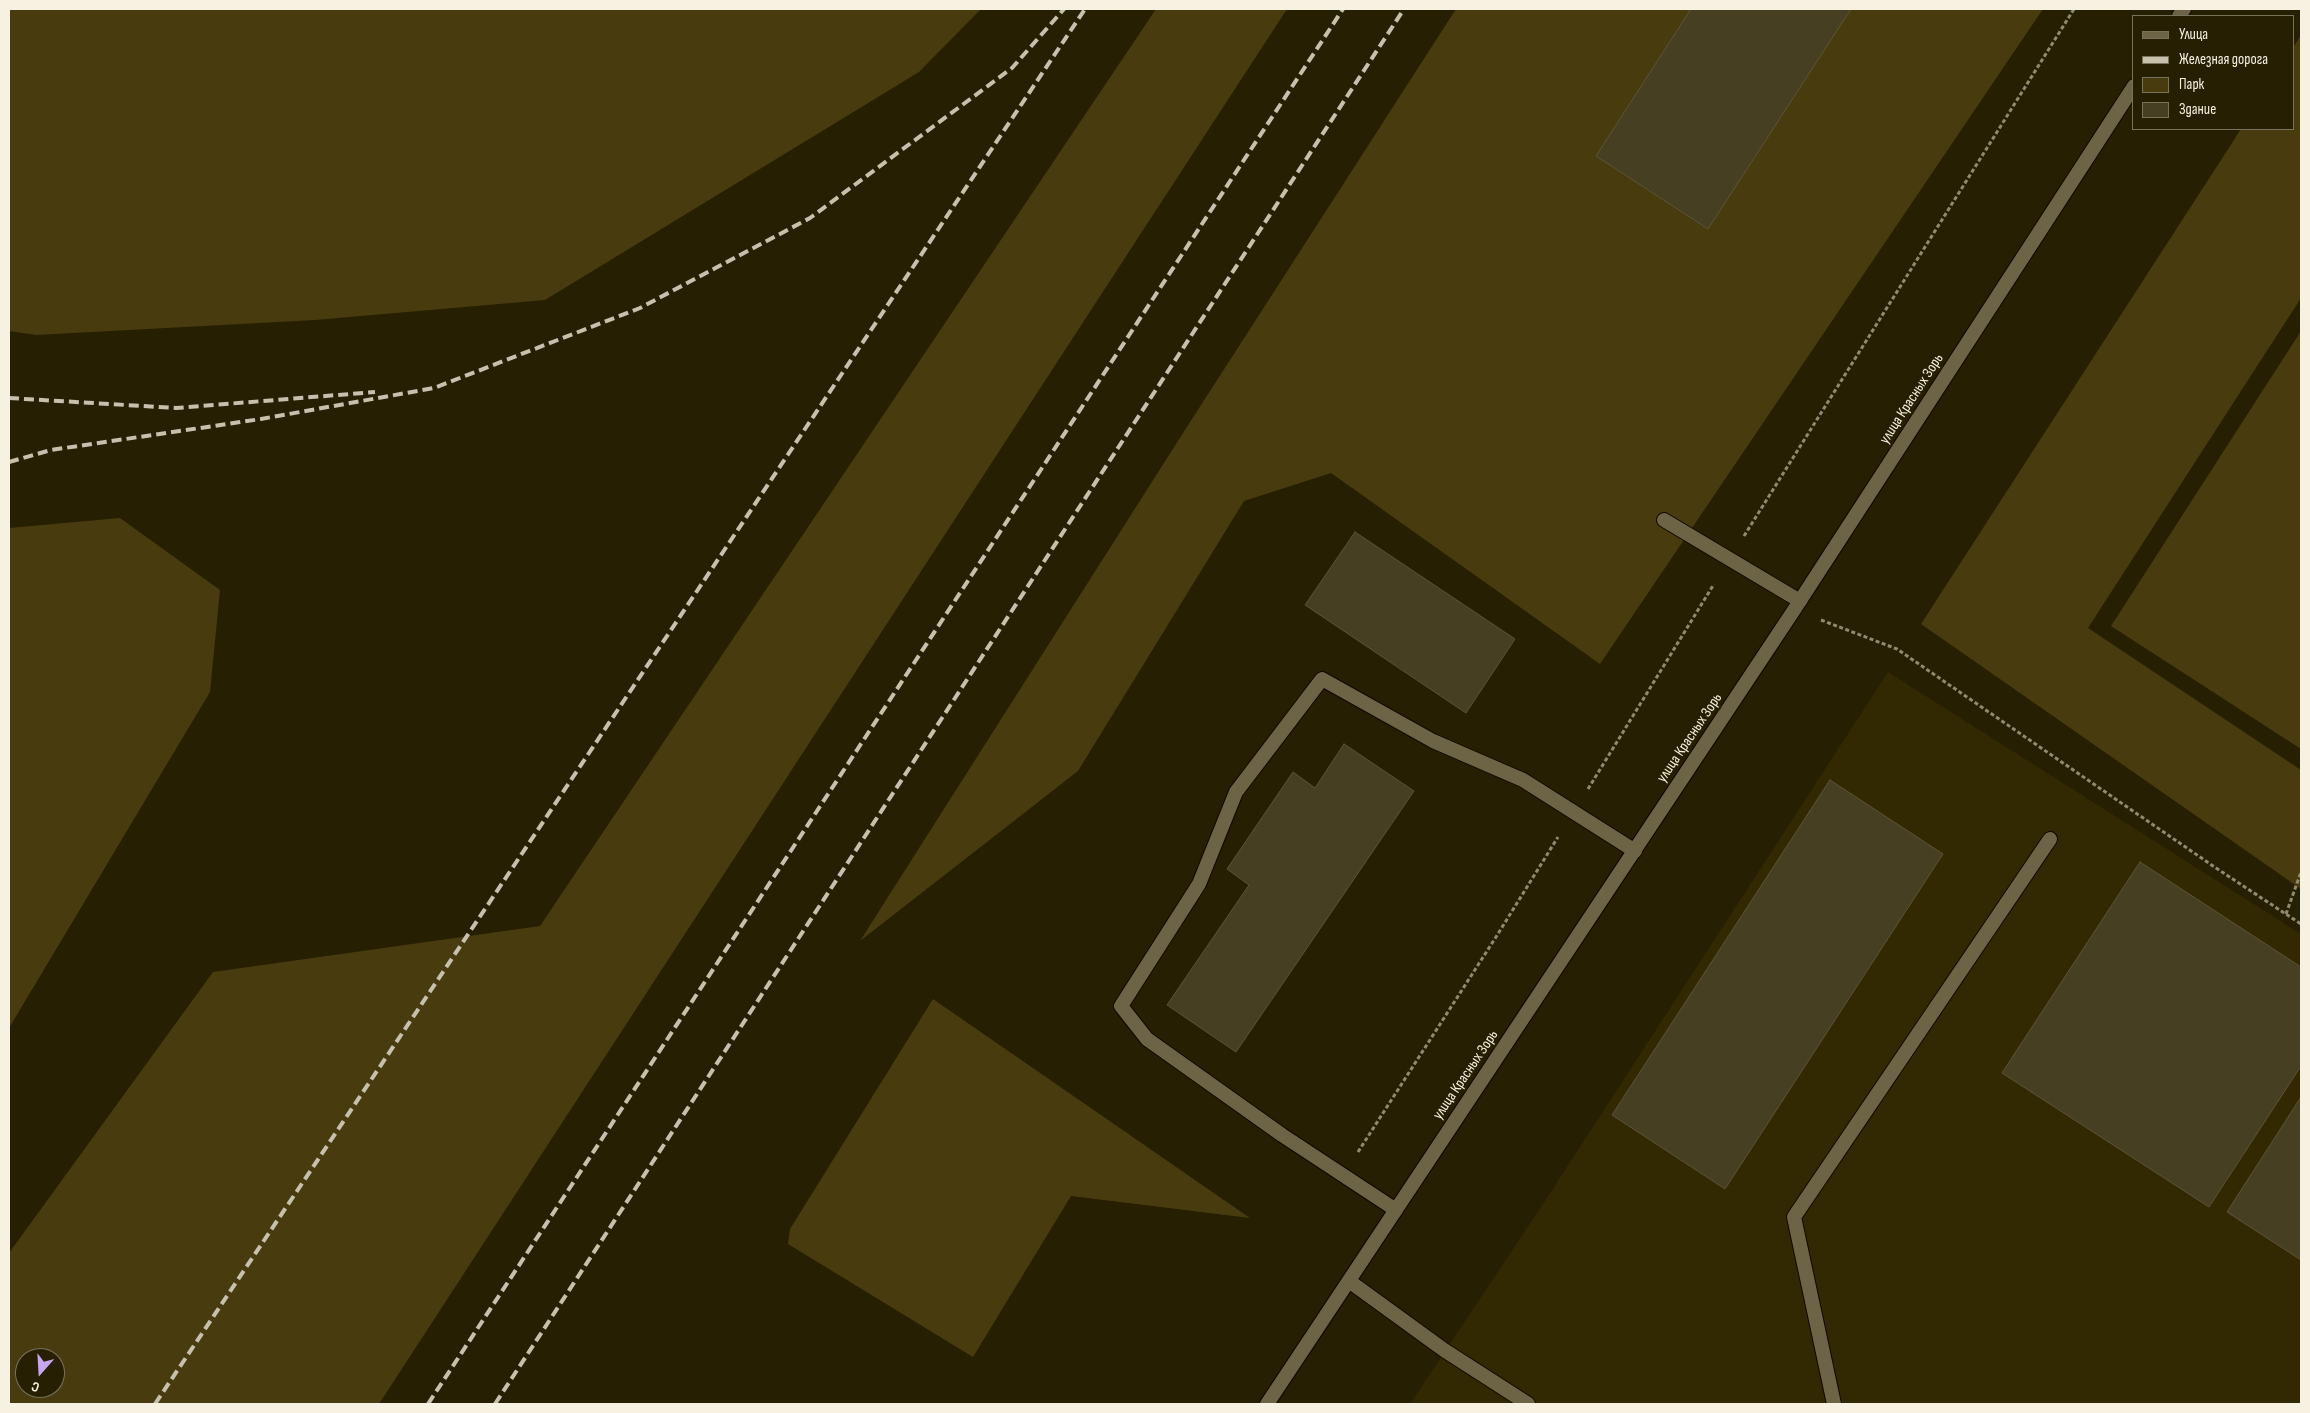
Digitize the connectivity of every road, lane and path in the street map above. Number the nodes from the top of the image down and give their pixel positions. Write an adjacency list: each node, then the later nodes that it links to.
1 (2074, 9): 4 (path)
2 (2132, 89): 5 (street, улица Красных Зорь)
3 (1664, 520): 4 (street)
4 (1730, 558): 5 (street); 6 (path)
5 (1797, 606): 8 (street, улица Красных Зорь); 10 (path)
6 (1573, 813): 8 (street); 12 (path); 12 (street)
7 (2050, 839): 17 (street)
8 (1635, 851): 13 (street, улица Красных Зорь)
9 (2301, 872): 10 (path)
10 (2286, 914): 11 (path)
11 (2301, 924)
12 (1343, 1175): 13 (street)
13 (1396, 1210): 14 (street, улица Красных Зорь)
14 (1349, 1281): 15 (street, улица Красных Зорь); 16 (street)
15 (1268, 1404)
16 (1528, 1404)
17 (1834, 1404)

